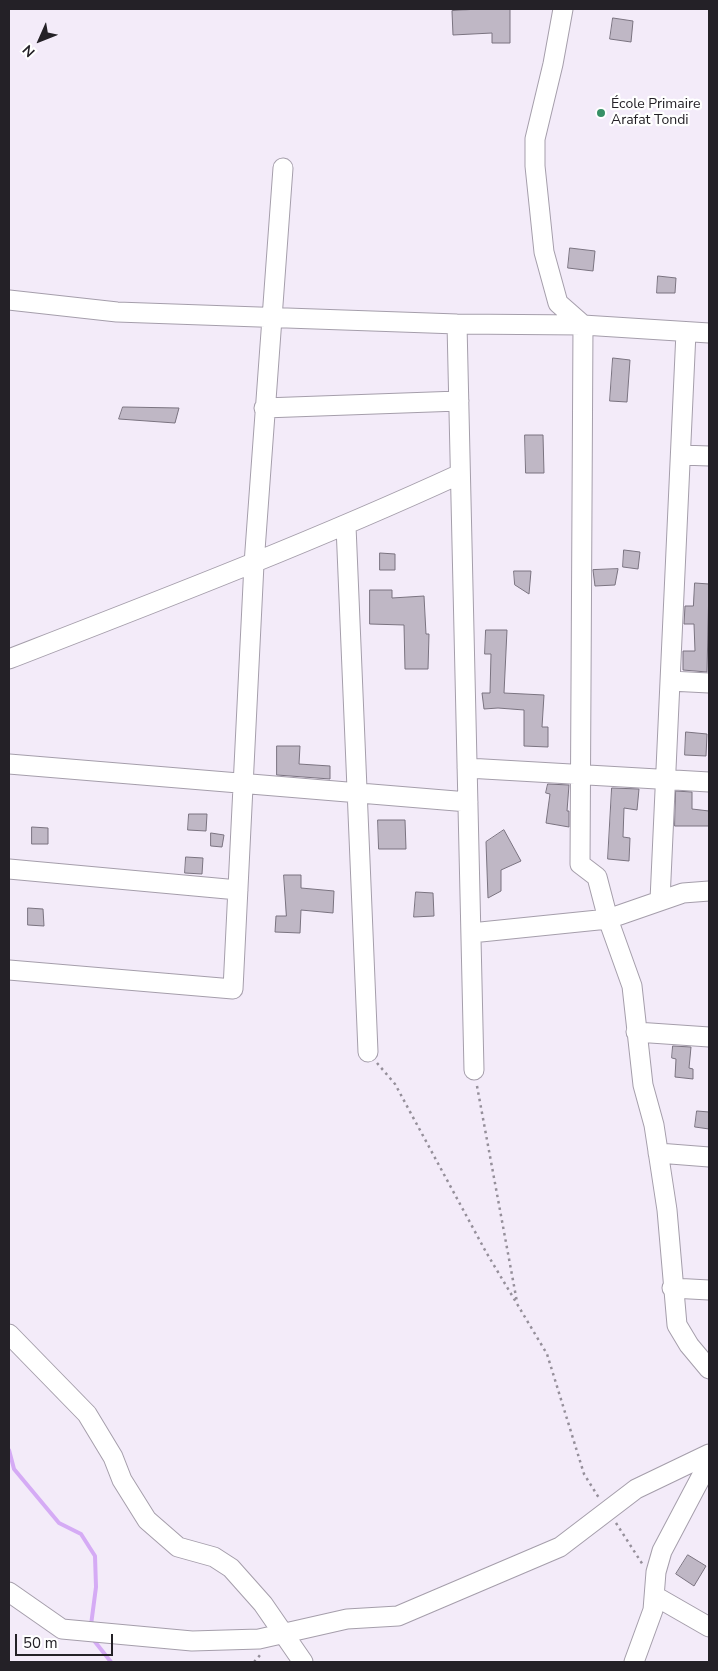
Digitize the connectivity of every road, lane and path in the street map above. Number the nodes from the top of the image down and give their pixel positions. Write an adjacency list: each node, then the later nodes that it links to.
1 (563, 9): 6 (street)
2 (283, 168): 4 (street)
3 (9, 300): 4 (street)
4 (270, 318): 5 (street); 10 (street)
5 (457, 324): 6 (street); 9 (street)
6 (583, 325): 7 (street); 21 (street)
7 (686, 332): 8 (street); 11 (street)
8 (709, 333)
9 (459, 401): 10 (street); 13 (street)
10 (264, 408): 15 (street)
11 (681, 454): 12 (street); 17 (street)
12 (709, 456)
13 (460, 474): 14 (street); 20 (street)
14 (346, 526): 15 (street); 25 (street)
15 (254, 564): 16 (street); 24 (street)
16 (9, 659)
17 (670, 682): 18 (street); 22 (street)
18 (709, 683)
19 (9, 764): 24 (street)
20 (467, 768): 21 (street); 26 (street)
21 (579, 774): 22 (street); 31 (street)
22 (666, 779): 23 (street); 30 (street)
23 (709, 782)
24 (243, 783): 25 (street); 28 (street)
25 (357, 792): 26 (street); 36 (street)
26 (468, 802): 32 (street)
27 (9, 869): 28 (street)
28 (238, 890): 33 (street)
29 (709, 891): 30 (street)
30 (660, 900): 31 (street)
31 (608, 919): 32 (street); 34 (street)
32 (471, 933): 37 (street)
33 (9, 970)
34 (636, 1032): 35 (street); 38 (street)
35 (709, 1037)
36 (368, 1052): 42 (path)
37 (474, 1070): 42 (path)
38 (658, 1153): 39 (street); 40 (street)
39 (709, 1157)
40 (672, 1288): 41 (street); 44 (street)
41 (709, 1290)
42 (517, 1303): 47 (path)
43 (9, 1334): 51 (street)
44 (709, 1369)
45 (709, 1454): 47 (street)
46 (709, 1462): 48 (street)
47 (608, 1511): 48 (path); 51 (street)
48 (655, 1590): 50 (street); 53 (street)
49 (9, 1592): 51 (street)
50 (709, 1627)
51 (282, 1634): 52 (street)
52 (303, 1662)
53 (634, 1662)

